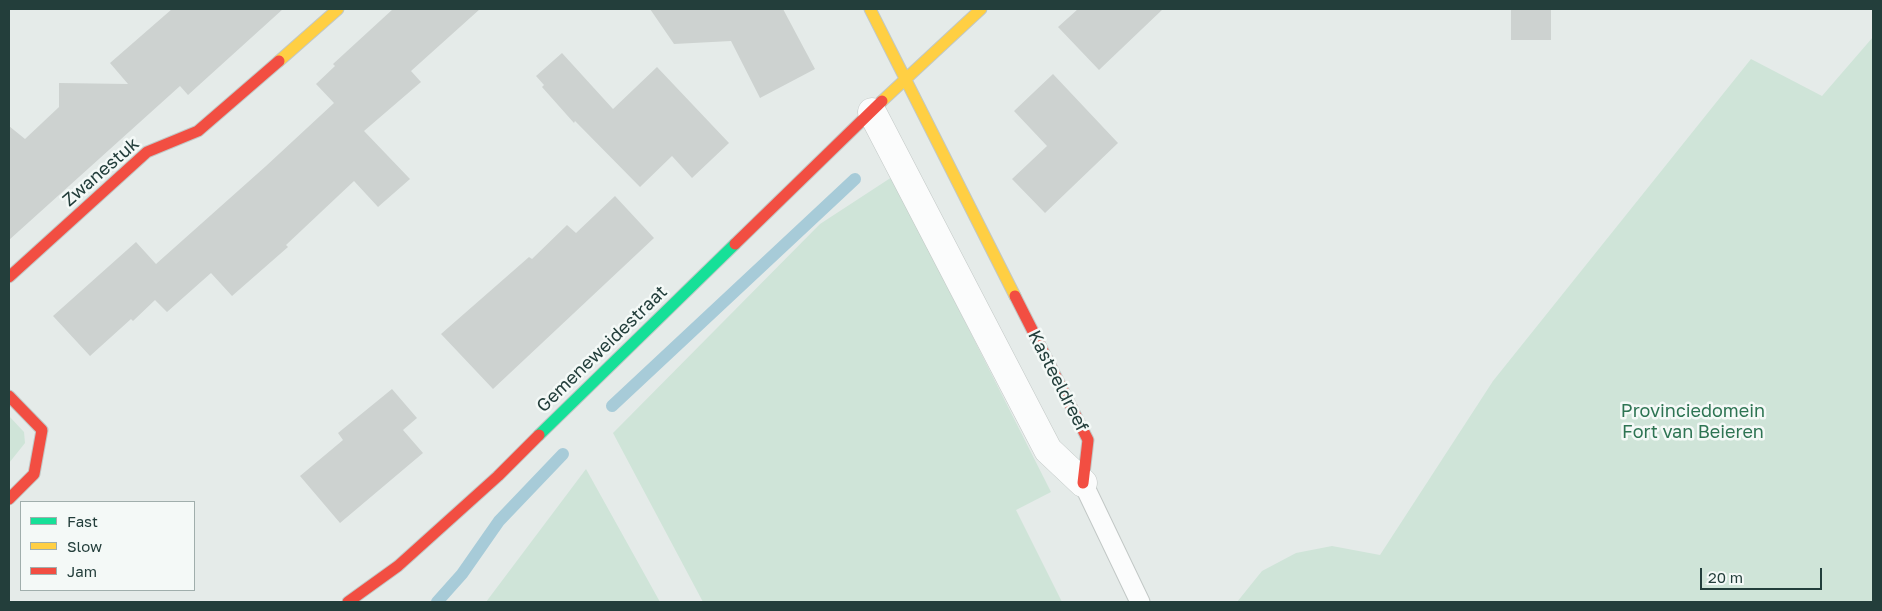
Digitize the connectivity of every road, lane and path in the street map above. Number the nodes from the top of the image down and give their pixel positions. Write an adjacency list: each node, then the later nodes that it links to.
1 (338, 9): 6 (street, Zwanestuk)
2 (870, 9): 4 (street, Kasteeldreef)
3 (981, 9): 4 (street)
4 (905, 79): 5 (street, Gemeneweidestraat); 8 (street, Kasteeldreef)
5 (872, 112): 8 (street); 10 (street, Gemeneweidestraat)
6 (9, 277)
7 (9, 396): 9 (street)
8 (1082, 483): 11 (lane)
9 (9, 499)
10 (348, 602)
11 (1140, 602)

